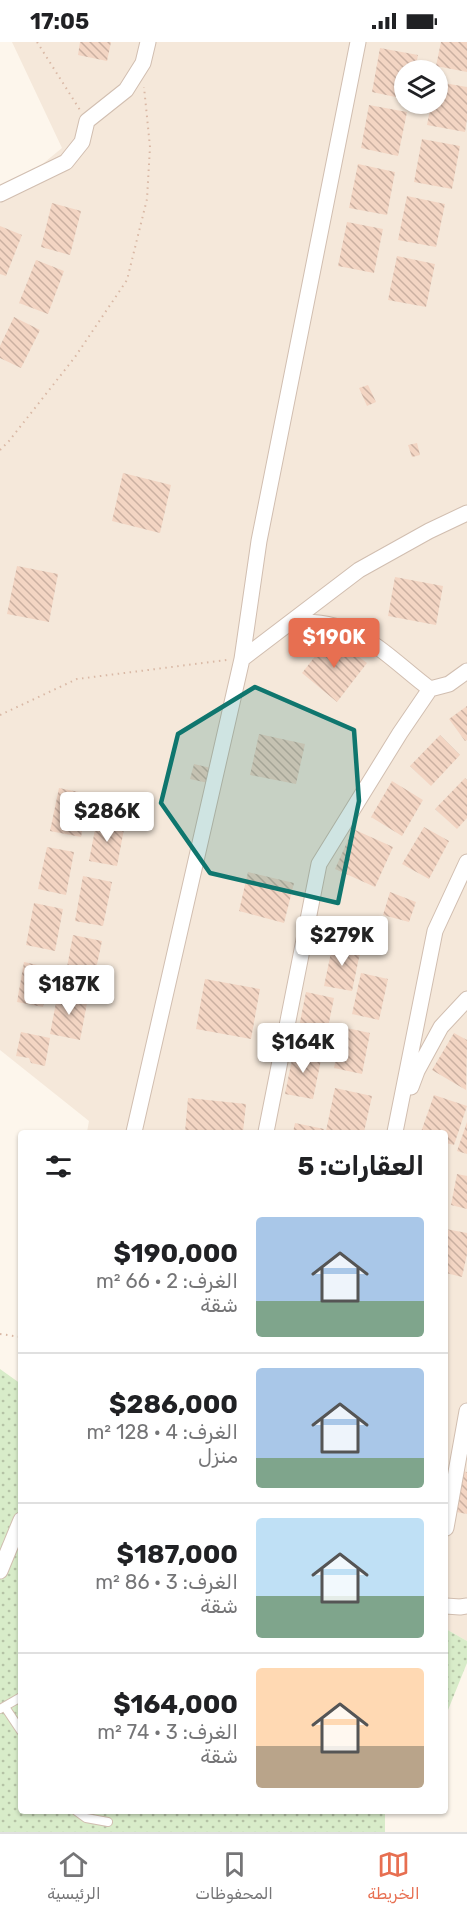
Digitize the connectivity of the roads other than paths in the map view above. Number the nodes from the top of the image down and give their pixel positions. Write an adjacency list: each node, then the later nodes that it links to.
1 (148, 42): 3 (street)
2 (358, 42): 6 (street)
3 (0, 194)
4 (467, 513): 5 (street)
5 (293, 621): 6 (street); 8 (street)
6 (242, 659): 11 (street)
7 (467, 671): 8 (street)
8 (430, 689): 12 (street)
9 (467, 862): 13 (street)
10 (467, 999): 14 (street)
11 (134, 1130)
12 (266, 1130)
13 (395, 1130)
14 (396, 1130)
15 (467, 1411): 16 (street)
16 (448, 1516)
17 (18, 1527): 18 (street)
18 (0, 1570)
19 (448, 1606): 20 (street)
20 (467, 1606)
21 (18, 1699): 22 (lane)
22 (2, 1708): 23 (lane)
23 (18, 1727)
24 (80, 1814): 25 (lane)
25 (108, 1822)

